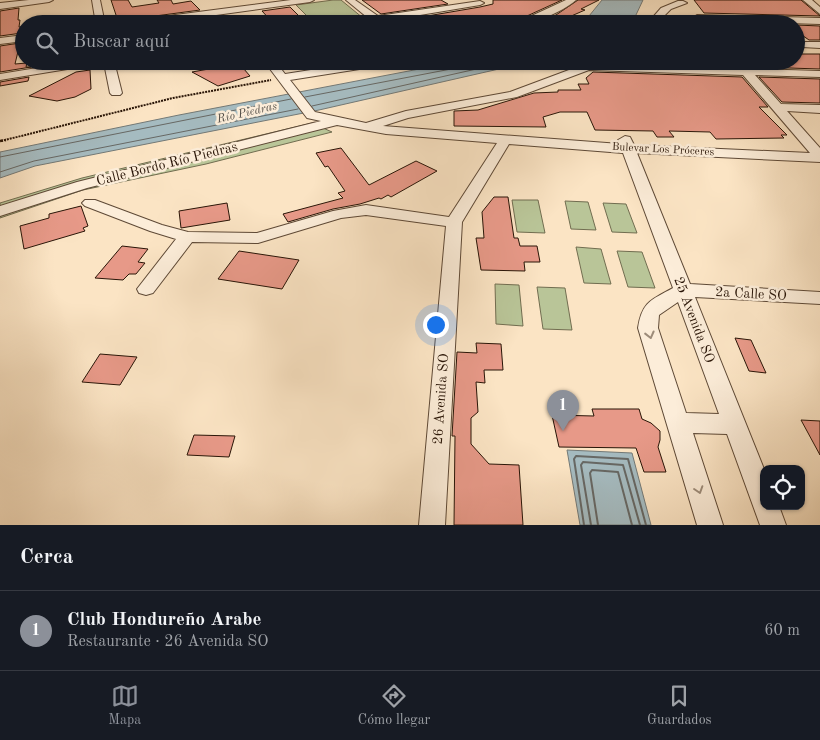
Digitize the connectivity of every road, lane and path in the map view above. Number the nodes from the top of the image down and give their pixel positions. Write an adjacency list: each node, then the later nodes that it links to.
1 (49, 0): 9 (street)
2 (96, 0): 13 (street)
3 (223, 0): 12 (street)
4 (310, 0): 12 (street)
5 (350, 0): 15 (street)
6 (572, 0): 17 (street)
7 (807, 0): 10 (street)
8 (477, 1): 16 (street)
9 (0, 6)
10 (820, 10)
11 (691, 11): 18 (street); 19 (street)
12 (233, 14): 14 (street)
13 (99, 15)
14 (223, 15)
15 (369, 15)
16 (411, 15)
17 (540, 15)
18 (658, 15)
19 (743, 15)
20 (805, 20): 21 (street)
21 (820, 21)
22 (15, 39): 23 (street)
23 (0, 41)
24 (805, 45): 25 (street)
25 (820, 45)
26 (40, 70): 34 (street)
27 (111, 70): 36 (street)
28 (275, 70): 35 (street)
29 (333, 70): 35 (street)
30 (583, 70): 40 (street)
31 (685, 70): 32 (street)
32 (747, 72): 33 (street); 37 (street)
33 (820, 74)
34 (0, 76)
35 (281, 78): 39 (street, Bulevar Los Próceres); 42 (path)
36 (116, 93)
37 (777, 107): 38 (street); 44 (street)
38 (820, 109)
39 (336, 121): 40 (street, Bulevar Los Próceres); 46 (street, Calle Bordo Río Piedras)
40 (366, 126): 41 (street, Bulevar Los Próceres)
41 (506, 139): 43 (street, Bulevar Los Próceres); 47 (street, 26 Avenida SO)
42 (0, 141)
43 (627, 144): 44 (street, Bulevar Los Próceres); 50 (street, 25 Avenida SO)
44 (818, 152)
45 (90, 203): 48 (street)
46 (0, 211)
47 (454, 222): 48 (street); 56 (street, 26 Avenida SO)
48 (187, 237): 49 (street)
49 (146, 289)
50 (683, 290): 51 (street, 2a Calle SO); 52 (street, one-way to 52); 53 (street, 25 Avenida SO)
51 (820, 298)
52 (678, 423): 53 (street); 57 (street, one-way to 57)
53 (734, 424): 54 (street, 25 Avenida SO)
54 (760, 490)
55 (767, 510): 58 (street)
56 (432, 525)
57 (710, 525)
58 (773, 525)

